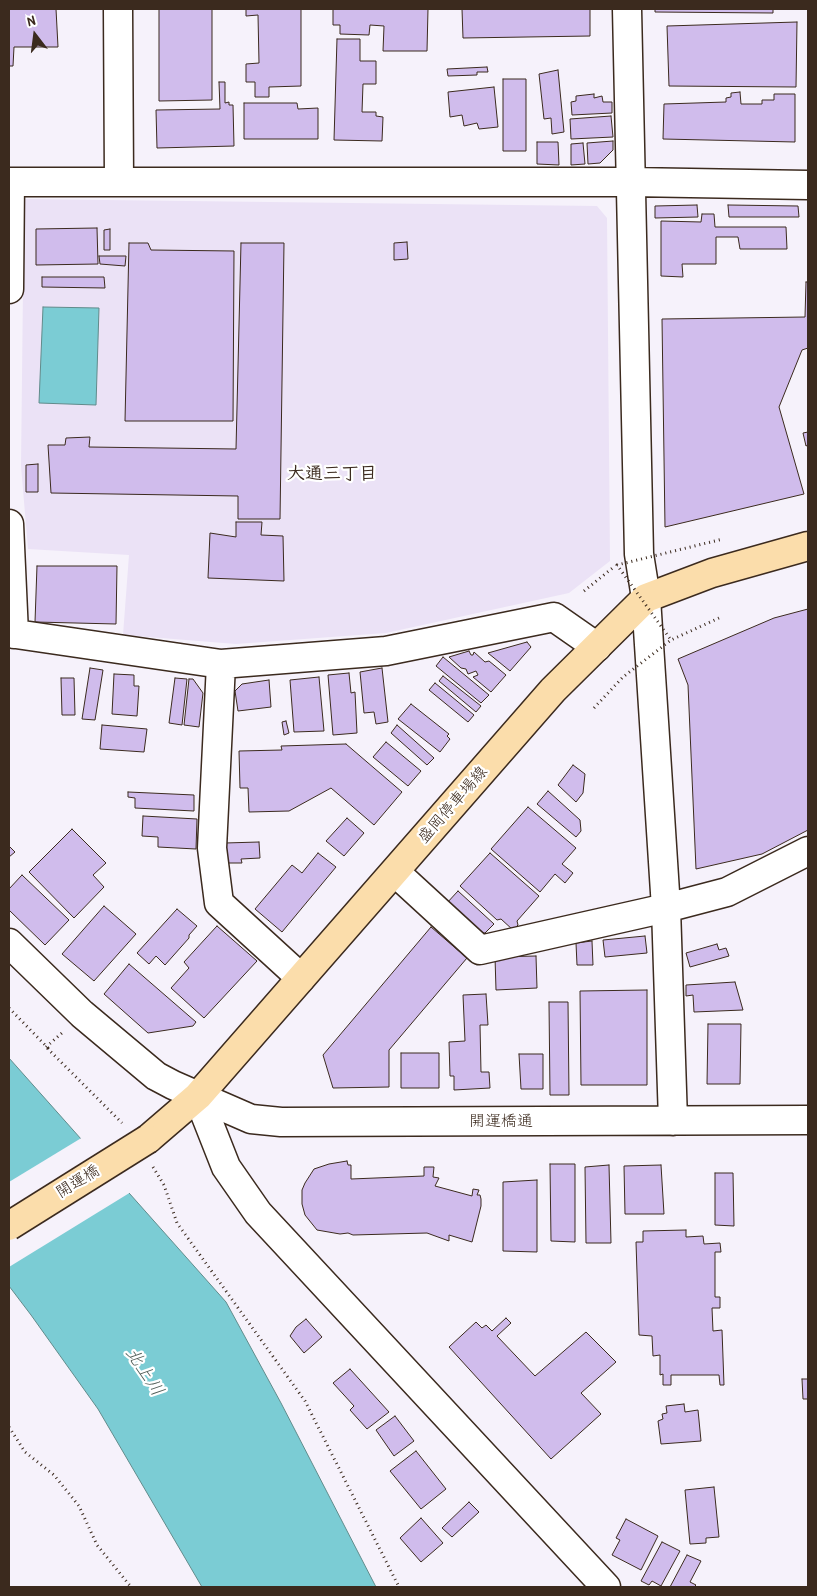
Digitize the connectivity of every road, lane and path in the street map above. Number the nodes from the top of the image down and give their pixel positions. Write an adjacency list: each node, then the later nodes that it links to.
1 (118, 9): 3 (street)
2 (627, 9): 5 (street)
3 (120, 181): 4 (street); 5 (street)
4 (9, 182): 7 (street)
5 (631, 182): 6 (street); 14 (street)
6 (808, 185)
7 (9, 289)
8 (9, 524): 16 (street)
9 (723, 539): 12 (path, bridge)
10 (808, 546): 14 (main road, 盛岡停車場線)
11 (617, 555): 12 (path)
12 (617, 565): 13 (path); 17 (path, bridge)
13 (584, 591)
14 (646, 598): 18 (main road, 盛岡停車場線); 23 (street)
15 (719, 618): 17 (path, bridge)
16 (11, 634): 19 (street)
17 (671, 640): 20 (path, bridge)
18 (597, 647): 19 (street); 22 (main road, 盛岡停車場線)
19 (221, 664): 25 (street)
20 (594, 708)
21 (808, 851): 23 (street)
22 (394, 872): 23 (street); 25 (main road, 盛岡停車場線)
23 (666, 908): 29 (street)
24 (9, 943): 27 (street, 開運橋通)
25 (301, 978): 27 (main road, 盛岡停車場線)
26 (9, 1008): 30 (path)
27 (198, 1096): 29 (street, 開運橋通); 31 (main road, 盛岡停車場線); 36 (street)
28 (808, 1120): 29 (street, 開運橋通)
29 (673, 1121)
30 (122, 1122)
31 (148, 1151): 32 (main road, 開運橋, bridge); 35 (path)
32 (9, 1226)
33 (9, 1427): 34 (path)
34 (132, 1587)
35 (399, 1587)
36 (606, 1587)

